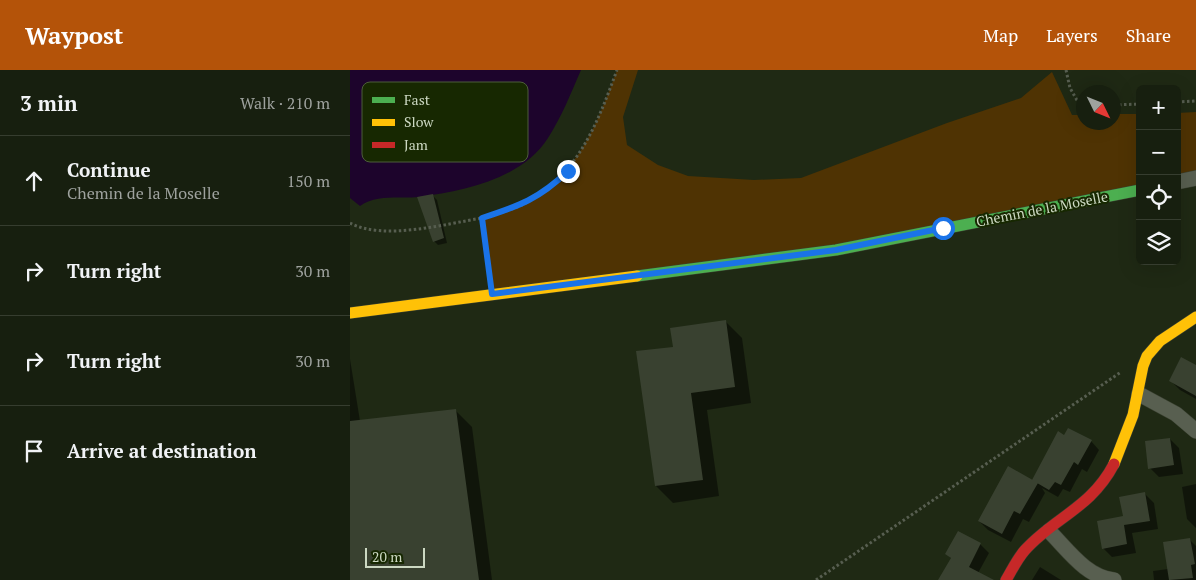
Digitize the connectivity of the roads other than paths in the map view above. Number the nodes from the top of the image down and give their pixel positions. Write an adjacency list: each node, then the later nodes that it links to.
1 (1196, 178): 2 (street)
2 (1181, 181)
3 (1136, 191): 4 (street, Chemin de la Moselle)
4 (350, 313)
5 (1196, 317): 6 (street)
6 (1139, 394): 7 (street); 8 (street)
7 (1196, 432)
8 (1049, 531): 9 (street); 10 (street)
9 (1006, 580)
10 (1114, 580)

